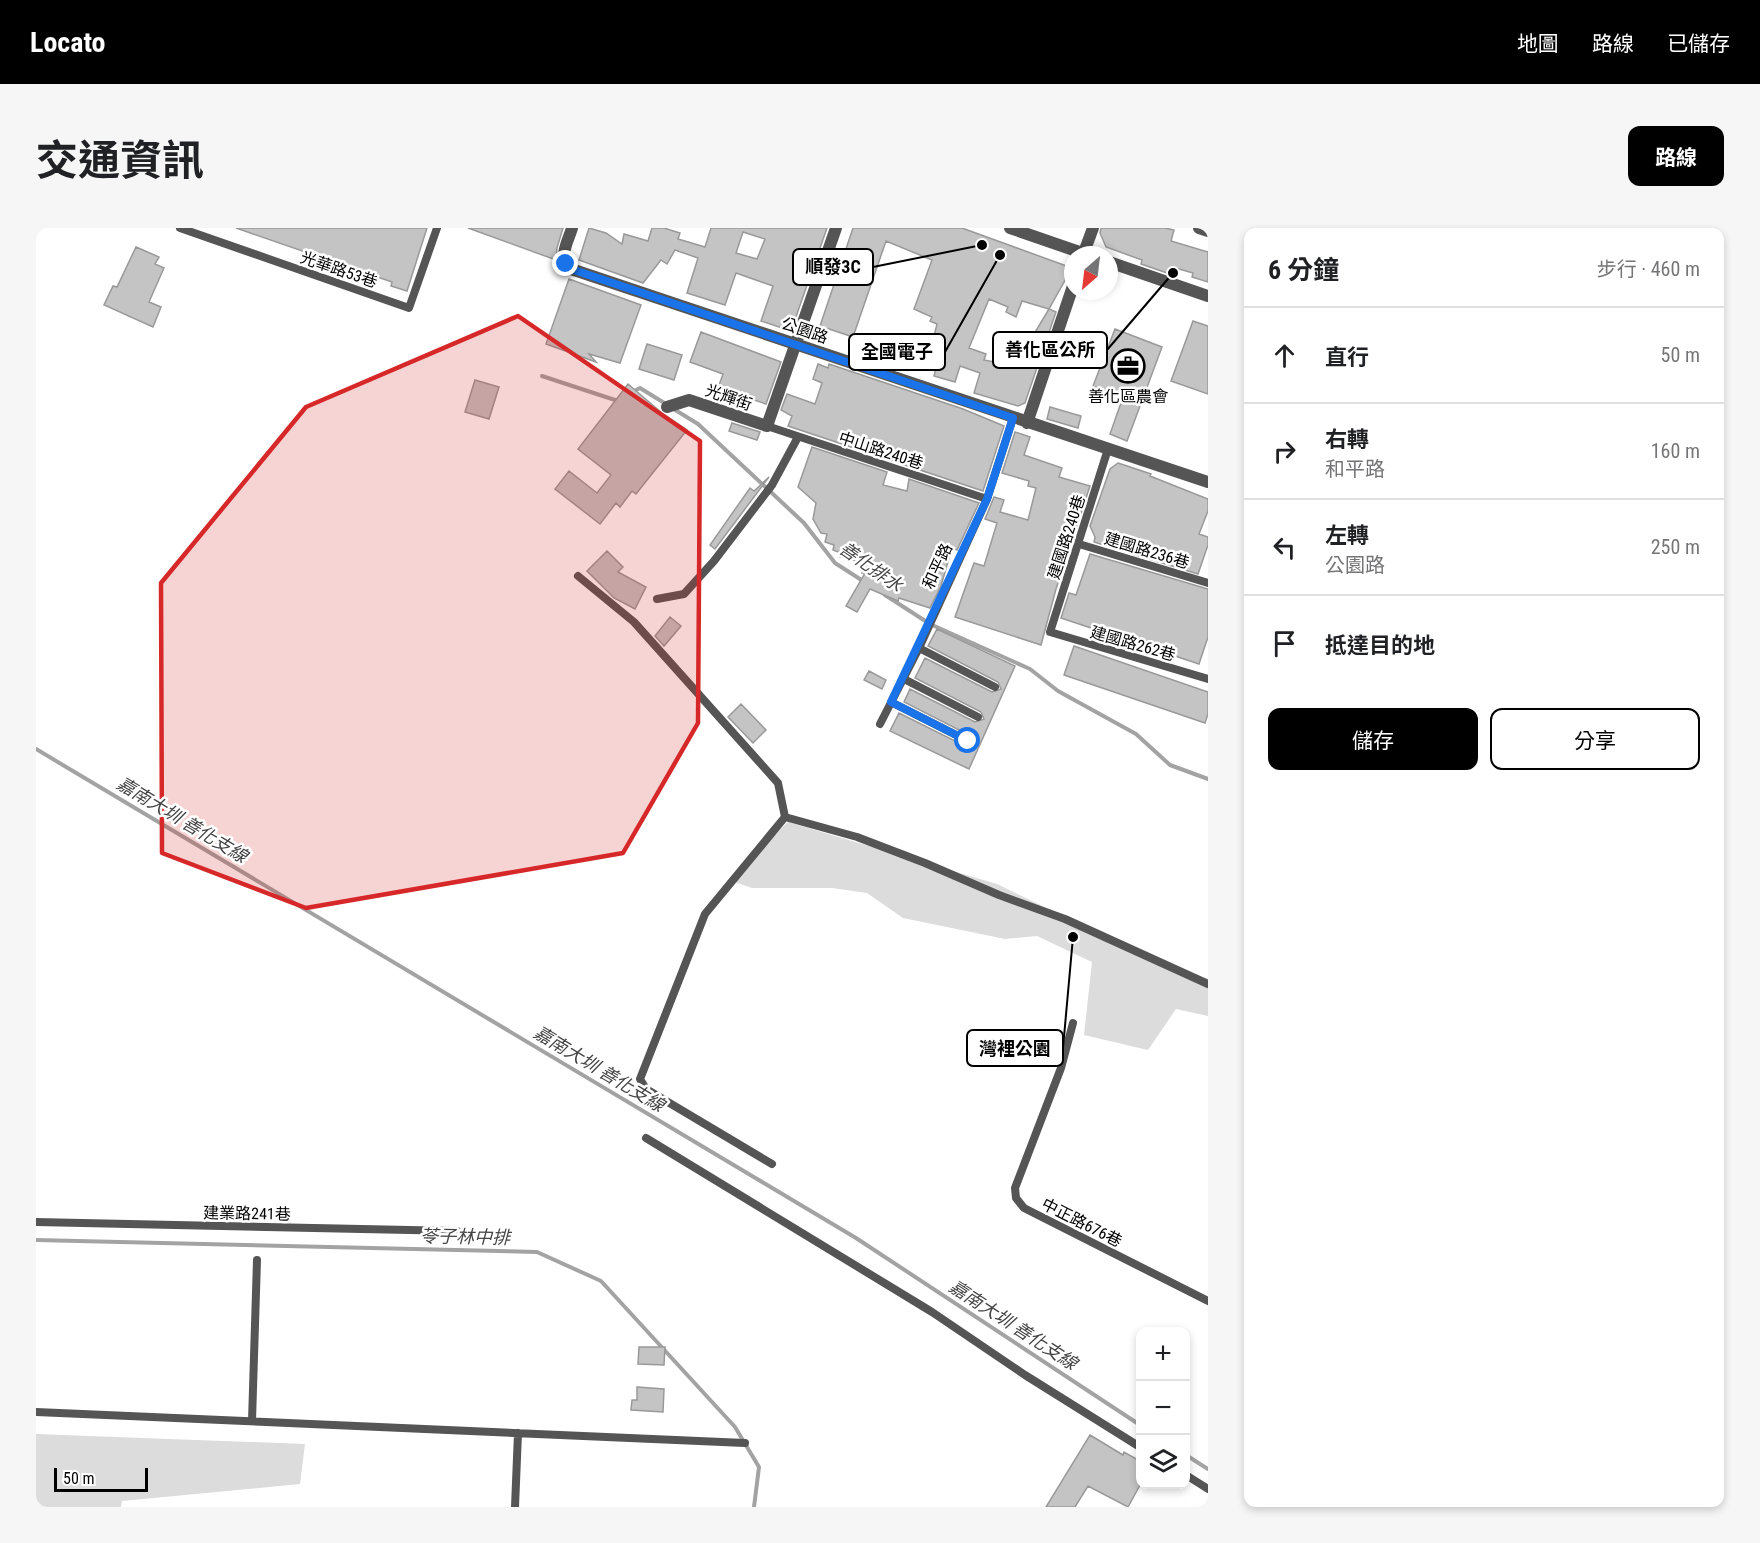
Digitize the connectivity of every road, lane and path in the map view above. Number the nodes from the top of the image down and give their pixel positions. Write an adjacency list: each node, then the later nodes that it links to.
1 (180, 228): 8 (lane, 光華路53巷)
2 (437, 228): 8 (lane, 光華路53巷)
3 (572, 228): 15 (street, 公園路)
4 (836, 228): 15 (street, 光輝街)
5 (1010, 228): 11 (street)
6 (1093, 228): 10 (street)
7 (1199, 228): 9 (street)
8 (201, 231)
9 (1208, 231)
10 (1087, 246)
11 (1064, 247)
12 (1118, 265): 13 (street)
13 (1208, 296)
14 (1068, 300): 18 (street)
15 (795, 344): 17 (street, 公園路); 19 (street, 光輝街)
16 (667, 407): 19 (street, 光輝街)
17 (1013, 418): 18 (street, 公園路); 23 (lane, 和平路)
18 (1027, 423): 21 (street, 公園路)
19 (766, 426): 20 (lane, 中山路240巷)
20 (798, 437): 23 (lane, 中山路240巷); 27 (lane)
21 (1108, 449): 22 (street, 公園路); 24 (lane, 建國路240巷)
22 (1208, 482)
23 (987, 499): 29 (lane, 和平路)
24 (1078, 544): 26 (lane, 建國路236巷); 28 (lane, 建國路240巷)
25 (578, 576): 37 (lane)
26 (1208, 583)
27 (657, 599)
28 (1050, 632): 31 (lane, 建國路262巷)
29 (919, 648): 30 (lane, 和平路); 32 (lane)
30 (904, 679): 33 (lane, 和平路); 34 (lane)
31 (1208, 679)
32 (995, 687)
33 (891, 702): 35 (lane, 和平路); 36 (lane)
34 (978, 717)
35 (880, 724)
36 (968, 741)
37 (785, 817): 38 (lane); 41 (lane)
38 (1208, 984)
39 (1073, 1023): 45 (lane, 中正路676巷)
40 (646, 1138): 50 (lane)
41 (772, 1164)
42 (36, 1222): 43 (lane, 建業路241巷)
43 (457, 1231)
44 (257, 1260): 47 (lane)
45 (1208, 1301)
46 (36, 1412): 47 (lane)
47 (252, 1421): 48 (lane)
48 (518, 1433): 49 (lane); 53 (lane)
49 (745, 1443)
50 (1136, 1444)
51 (1190, 1478): 52 (lane)
52 (1208, 1489)
53 (515, 1507)

